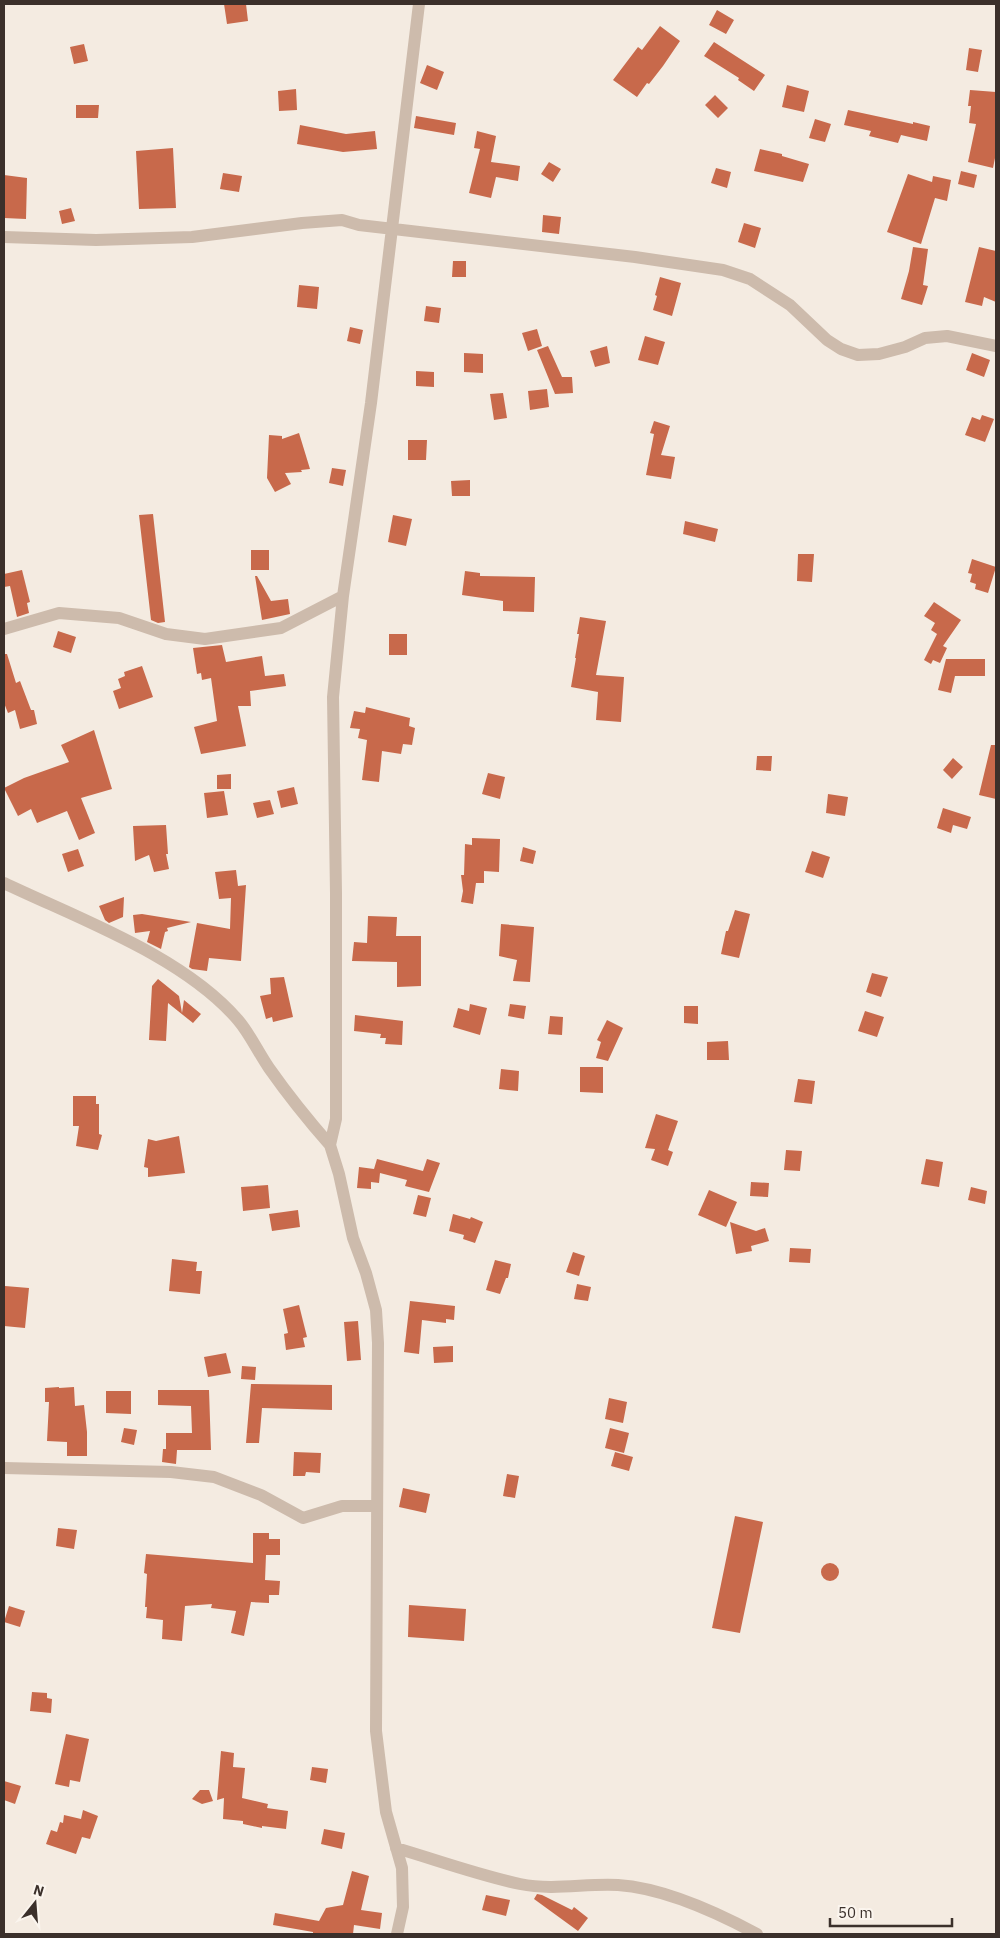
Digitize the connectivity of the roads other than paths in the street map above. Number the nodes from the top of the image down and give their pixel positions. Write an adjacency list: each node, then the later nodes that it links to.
1 (419, 4): 2 (street)
2 (392, 229): 3 (street); 4 (street); 5 (street)
3 (4, 237)
4 (996, 346)
5 (343, 596): 6 (street); 8 (street)
6 (4, 629)
7 (4, 883): 8 (street)
8 (330, 1145): 10 (street)
9 (4, 1468): 10 (street)
10 (377, 1506): 11 (street)
11 (396, 1848): 12 (street); 13 (street)
12 (397, 1934)
13 (757, 1934)

